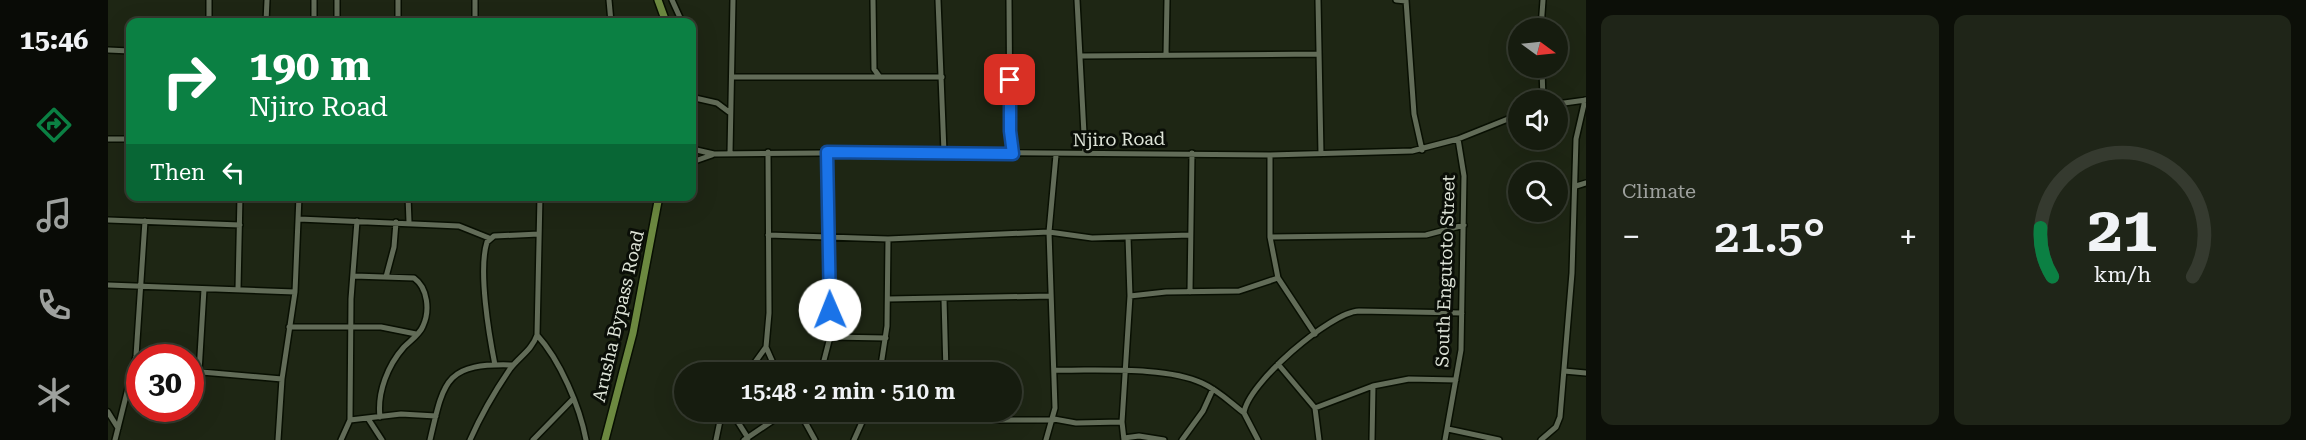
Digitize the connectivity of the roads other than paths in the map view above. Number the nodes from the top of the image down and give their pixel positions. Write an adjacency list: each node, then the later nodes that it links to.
1 (209, 0): 20 (street)
2 (267, 0): 21 (street)
3 (314, 0): 22 (street)
4 (337, 0): 23 (street)
5 (398, 0): 24 (street)
6 (475, 0): 25 (street)
7 (609, 0): 26 (street)
8 (658, 0): 27 (main road)
9 (672, 0): 28 (street)
10 (733, 0): 36 (street)
11 (873, 0): 35 (street)
12 (938, 0): 37 (street)
13 (1009, 0): 55 (street)
14 (1077, 0): 34 (street)
15 (1167, 0): 33 (street)
16 (1318, 0): 32 (street)
17 (1396, 0): 19 (street)
18 (1543, 0): 29 (street)
19 (1406, 1): 46 (street)
20 (208, 18)
21 (266, 18)
22 (314, 18)
23 (337, 18)
24 (398, 18)
25 (475, 18)
26 (611, 18)
27 (665, 18)
28 (680, 18)
29 (1542, 18)
30 (108, 50): 31 (street)
31 (126, 51)
32 (1319, 54): 33 (street); 56 (street)
33 (1166, 55): 34 (street)
34 (1080, 56): 52 (street)
35 (879, 76): 36 (street); 37 (street)
36 (732, 77): 41 (street)
37 (942, 77): 50 (street)
38 (696, 98): 41 (street)
39 (1585, 100): 40 (street); 61 (street)
40 (1568, 102)
41 (729, 112): 51 (street)
42 (1508, 119): 45 (street, Njiro Road)
43 (108, 139): 44 (street)
44 (126, 139)
45 (1458, 139): 46 (street, Njiro Road); 74 (street, South Engutoto Street)
46 (1422, 150): 56 (street, Njiro Road)
47 (696, 151): 54 (street, Njiro Road)
48 (768, 152): 49 (street, Njiro Road); 51 (street, Njiro Road); 77 (street)
49 (827, 152): 50 (street, Njiro Road); 82 (street)
50 (944, 152): 55 (street, Njiro Road)
51 (730, 153): 54 (street, Njiro Road)
52 (1086, 153): 53 (street, Njiro Road); 57 (street, Njiro Road)
53 (1192, 153): 58 (street, Njiro Road); 78 (street)
54 (714, 154): 59 (street, Njiro Road)
55 (1013, 154): 57 (street, Njiro Road)
56 (1321, 154): 58 (street, Njiro Road)
57 (1056, 155): 75 (street)
58 (1270, 155): 80 (street)
59 (696, 161)
60 (1586, 183): 61 (street)
61 (1576, 186): 118 (street)
62 (240, 201): 73 (street)
63 (300, 201): 67 (street)
64 (408, 201): 72 (street)
65 (540, 201): 76 (street)
66 (658, 201): 156 (main road, Arusha Bypass Road)
67 (299, 219): 70 (street); 91 (street)
68 (108, 220): 69 (street)
69 (144, 221): 73 (street); 88 (street)
70 (357, 221): 71 (street); 84 (street)
71 (396, 222): 72 (street); 85 (street)
72 (409, 222): 81 (street)
73 (240, 225): 90 (street)
74 (1464, 225): 80 (street); 97 (street, South Engutoto Street)
75 (1049, 232): 79 (street); 83 (street); 93 (street)
76 (539, 234): 81 (street); 102 (street)
77 (768, 235): 82 (street); 107 (street)
78 (1190, 235): 79 (street); 92 (street)
79 (1128, 237): 94 (street)
80 (1270, 237): 86 (street)
81 (489, 238): 114 (street)
82 (828, 238): 83 (street); 103 (street)
83 (888, 239): 95 (street)
84 (354, 276): 85 (street); 99 (street)
85 (386, 277): 100 (street)
86 (1278, 278): 92 (street); 101 (street)
87 (108, 285): 88 (street)
88 (142, 286): 89 (street); 105 (street)
89 (204, 288): 90 (street); 106 (street)
90 (238, 289): 91 (street)
91 (296, 292): 98 (street)
92 (1190, 292): 94 (street)
93 (1051, 296): 96 (street); 116 (street)
94 (1130, 296): 117 (street)
95 (888, 299): 96 (street); 104 (street)
96 (944, 299): 112 (street)
97 (1462, 313): 101 (street); 122 (street, South Engutoto Street)
98 (290, 327): 99 (street); 121 (street)
99 (351, 327): 100 (street); 135 (street)
100 (416, 334): 132 (street)
101 (1315, 334): 113 (street)
102 (537, 335): 115 (street); 126 (street)
103 (830, 337): 104 (street); 110 (street)
104 (886, 338): 111 (street)
105 (139, 344)
106 (201, 344)
107 (766, 347): 108 (street); 109 (street)
108 (755, 362)
109 (773, 362)
110 (824, 362)
111 (882, 362)
112 (946, 362)
113 (1278, 364): 127 (street); 129 (street)
114 (495, 365): 115 (street); 131 (street)
115 (513, 365): 153 (street)
116 (1055, 370): 117 (street); 134 (street)
117 (1126, 371): 124 (street); 142 (street)
118 (1564, 371): 120 (street); 168 (street)
119 (204, 372): 121 (street)
120 (1586, 374)
121 (282, 379): 149 (street)
122 (1456, 380): 123 (street); 144 (street, South Engutoto Street)
123 (1373, 386): 127 (street); 165 (street)
124 (1213, 389): 129 (street); 162 (street)
125 (126, 398): 143 (street)
126 (573, 399): 154 (street); 155 (street)
127 (1315, 408): 164 (street)
128 (108, 412): 143 (street)
129 (1244, 413): 163 (street)
130 (423, 416): 131 (street); 132 (street); 145 (street)
131 (436, 416): 145 (street)
132 (380, 417): 136 (street)
133 (1022, 419): 134 (street)
134 (1053, 419): 142 (street); 160 (street)
135 (350, 420): 136 (street); 150 (street)
136 (369, 420): 151 (street)
137 (720, 422): 157 (street)
138 (737, 422): 146 (street)
139 (771, 422): 146 (street)
140 (805, 422): 158 (street)
141 (862, 422): 159 (street)
142 (1122, 422): 147 (street)
143 (118, 428): 148 (street)
144 (1448, 429): 166 (street, South Engutoto Street); 167 (street)
145 (432, 431): 152 (street)
146 (747, 439)
147 (1124, 439): 161 (street)
148 (115, 440)
149 (278, 440)
150 (341, 440)
151 (382, 440)
152 (430, 440)
153 (470, 440)
154 (533, 440)
155 (586, 440)
156 (605, 440)
157 (716, 440)
158 (815, 440)
159 (854, 440)
160 (1046, 440)
161 (1164, 440)
162 (1182, 440)
163 (1258, 440)
164 (1318, 440)
165 (1372, 440)
166 (1446, 440)
167 (1499, 440)
168 (1540, 440)

